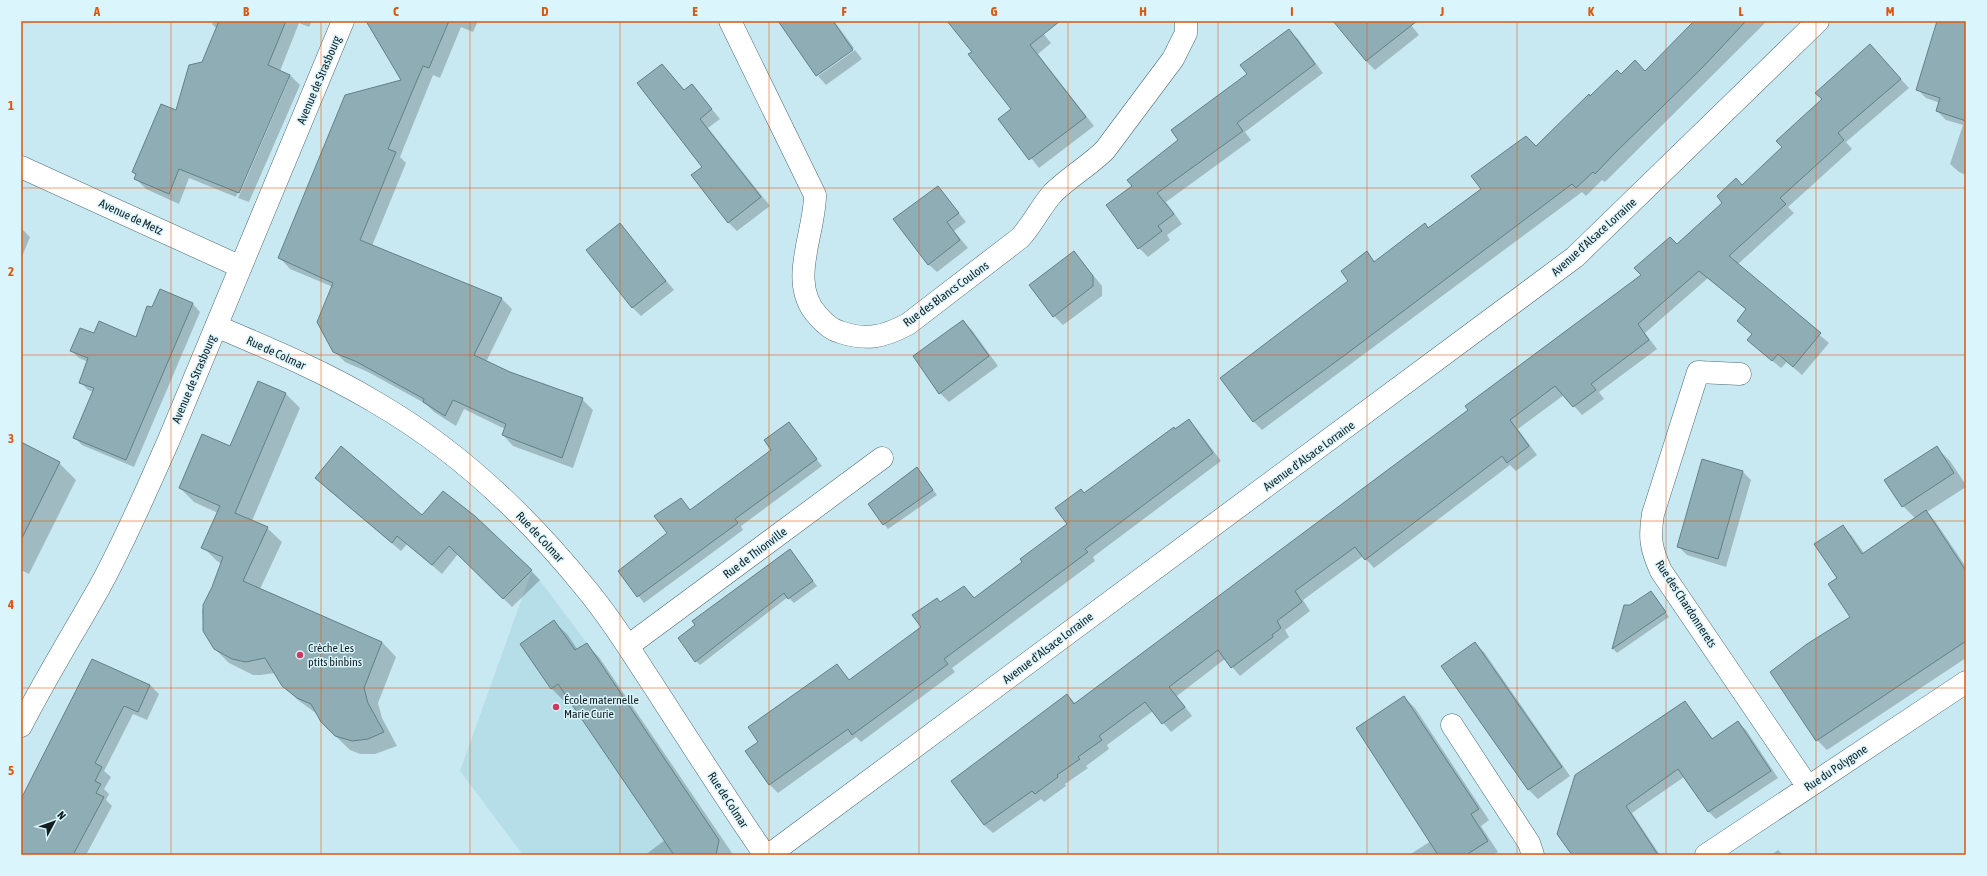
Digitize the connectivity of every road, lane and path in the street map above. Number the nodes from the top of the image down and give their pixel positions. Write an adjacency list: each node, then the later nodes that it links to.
1 (343, 21): 6 (street, Avenue de Strasbourg)
2 (730, 21): 3 (street, Rue des Blancs Coulons)
3 (1186, 21)
4 (1818, 21): 16 (street, Avenue d'Alsace Lorraine)
5 (21, 166): 6 (street, Avenue de Metz)
6 (241, 268): 7 (street, Avenue de Strasbourg)
7 (216, 326): 10 (street, Rue de Colmar); 13 (street, Avenue de Strasbourg)
8 (1740, 374): 14 (street, Rue des Chardonnerets)
9 (882, 458): 10 (street, Rue de Thionville)
10 (628, 646): 15 (street, Rue de Colmar)
11 (1966, 682): 14 (street, Rue du Polygone)
12 (1452, 725): 17 (street)
13 (21, 726)
14 (1808, 787): 18 (street, Rue du Polygone)
15 (765, 855)
16 (769, 855)
17 (1533, 855)
18 (1706, 855)

